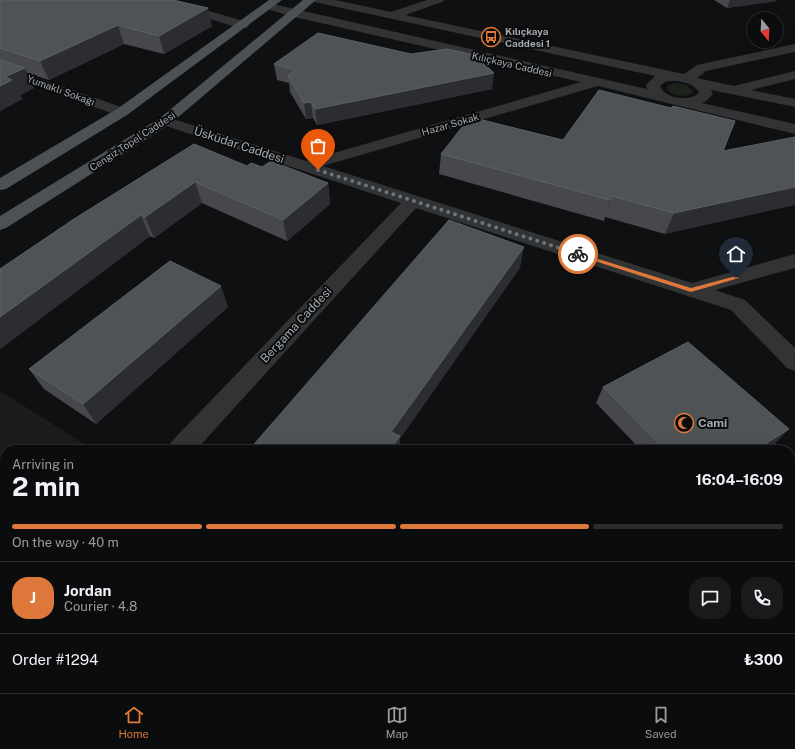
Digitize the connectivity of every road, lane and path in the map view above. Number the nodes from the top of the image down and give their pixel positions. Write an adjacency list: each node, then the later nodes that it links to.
1 (158, 0): 8 (street)
2 (310, 0): 6 (main road, Cengiz Topel Caddesi)
3 (320, 0): 7 (street, Kılıçkaya Caddesi)
4 (433, 1): 7 (street)
5 (272, 3): 6 (street, Kılıçkaya Caddesi); 8 (main road)
6 (294, 13): 13 (street, Kılıçkaya Caddesi); 19 (main road, Cengiz Topel Caddesi)
7 (394, 16): 12 (street, Kılıçkaya Caddesi)
8 (242, 25): 18 (main road)
9 (795, 48): 12 (street)
10 (0, 68): 18 (street, Yumaklı Sokağı)
11 (795, 75): 14 (street)
12 (686, 79): 14 (street, Kılıçkaya Caddesi); 15 (street); 16 (street)
13 (595, 83): 15 (street, Kılıçkaya Caddesi); 21 (street, Hazar Sokak)
14 (733, 89): 17 (street, Kılıçkaya Caddesi)
15 (663, 97): 16 (street, Kılıçkaya Caddesi)
16 (681, 102): 20 (street)
17 (795, 103)
18 (122, 112): 22 (main road)
19 (165, 121): 21 (street, Üsküdar Caddesi); 24 (main road, Cengiz Topel Caddesi)
20 (795, 129)
21 (305, 166): 23 (street, Üsküdar Caddesi)
22 (0, 185)
23 (412, 200): 26 (street, Üsküdar Caddesi); 28 (street, Bergama Caddesi)
24 (0, 224)
25 (795, 261): 26 (street)
26 (691, 290): 27 (street, Üsküdar Caddesi)
27 (795, 362)
28 (185, 445)

